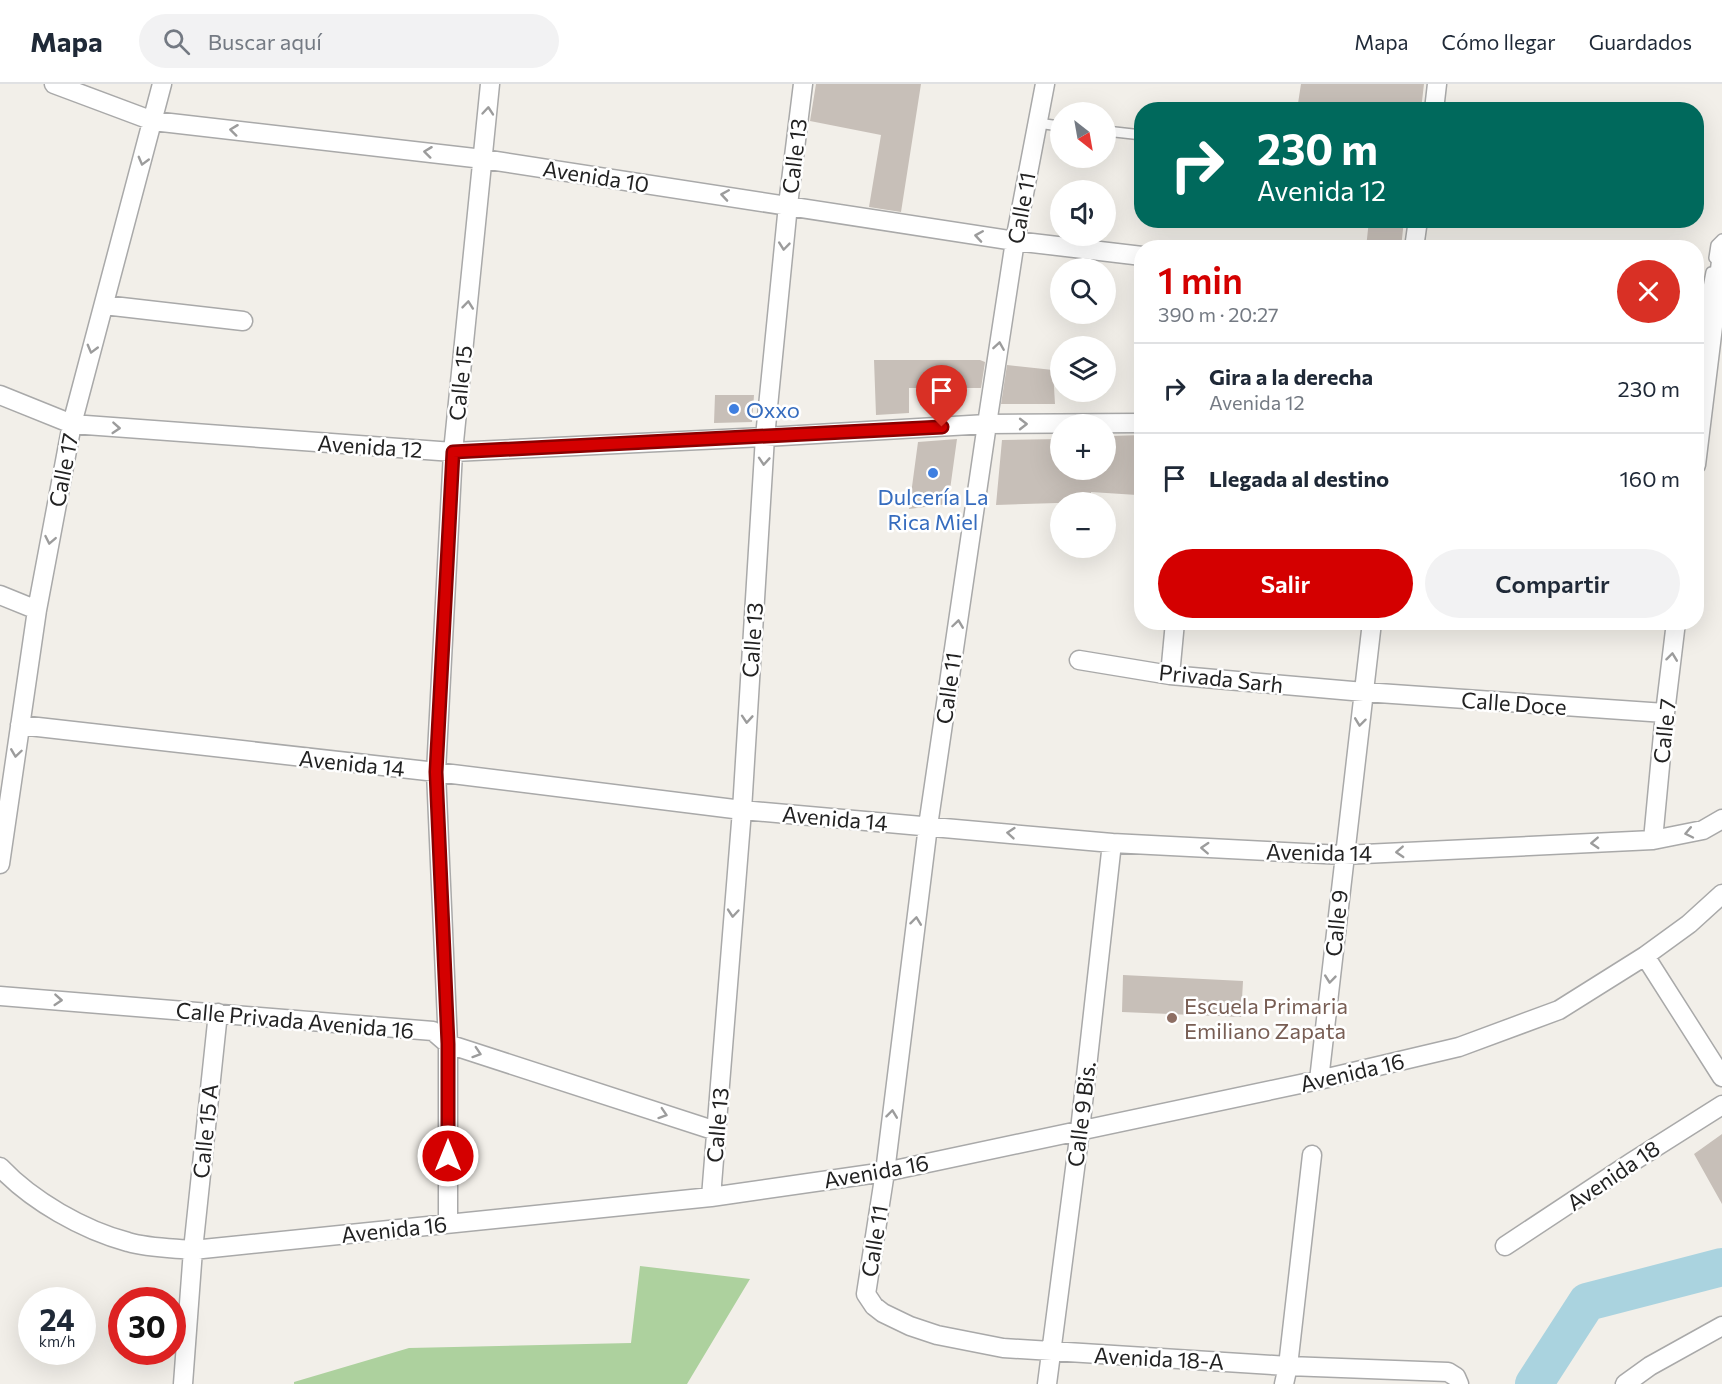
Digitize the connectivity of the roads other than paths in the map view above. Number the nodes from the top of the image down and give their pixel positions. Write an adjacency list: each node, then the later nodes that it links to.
1 (54, 84): 8 (street, Avenida 10)
2 (162, 84): 8 (street, Calle 17)
3 (490, 84): 13 (street, Calle 15, one-way to 3)
4 (803, 84): 14 (street, Calle 13)
5 (1045, 84): 9 (street, Calle 11)
6 (1437, 84): 7 (street)
7 (1435, 102)
8 (153, 121): 13 (street, Avenida 10, one-way to 8); 19 (street, Calle 17, one-way to 19)
9 (1037, 123): 10 (lane); 16 (street, Calle 11)
10 (1050, 125)
11 (1116, 131): 12 (lane)
12 (1134, 134)
13 (483, 159): 14 (street, Avenida 10, one-way to 13); 28 (street, Calle 15, one-way to 13)
14 (789, 205): 16 (street, Avenida 10, one-way to 14); 27 (street, Calle 13, one-way to 27)
15 (1722, 239): 20 (lane)
16 (1015, 242): 18 (street, Avenida 10); 26 (street, Calle 11, one-way to 16)
17 (1722, 253): 22 (street)
18 (1134, 255)
19 (104, 305): 21 (street); 25 (street, Calle 17, one-way to 25)
20 (1704, 309)
21 (243, 321)
22 (1704, 386)
23 (0, 395): 25 (street, Avenida 12)
24 (1134, 423): 26 (street, Avenida 12, one-way to 24)
25 (72, 424): 28 (street, Avenida 12, one-way to 28); 30 (street, Calle 17, one-way to 30)
26 (987, 424): 27 (street, Avenida 12); 42 (street, Calle 11, one-way to 26)
27 (765, 437): 28 (street, Avenida 12); 40 (street, Calle 13, one-way to 40)
28 (453, 452): 39 (street, Calle 15)
29 (0, 595): 30 (street)
30 (37, 610): 38 (street, Calle 17)
31 (1174, 630): 35 (street)
32 (1371, 630): 36 (street, Calle 9)
33 (1675, 630): 37 (street, Calle 7, one-way to 33)
34 (1079, 660): 35 (street, Privada Sarh)
35 (1170, 675): 36 (street, Privada Sarh)
36 (1364, 692): 37 (street, Calle Doce); 45 (street, Calle 9, one-way to 45)
37 (1665, 713): 43 (street, Calle 7)
38 (20, 725): 39 (street, Avenida 14); 46 (street, Calle 17, one-way to 46)
39 (436, 772): 40 (street, Avenida 14); 51 (street, Calle 15)
40 (742, 810): 42 (street, Avenida 14); 56 (street, Calle 13, one-way to 56)
41 (1722, 819): 43 (street, Avenida 14, one-way to 43)
42 (928, 826): 44 (street, Avenida 14, one-way to 42); 59 (street, Calle 11, one-way to 42)
43 (1653, 840): 45 (street, Avenida 14, one-way to 45)
44 (1112, 843): 45 (street, Avenida 14, one-way to 44); 55 (street, Calle 9 Bis.)
45 (1343, 855): 53 (street, Calle 9, one-way to 53)
46 (0, 864)
47 (1722, 894): 48 (street, Avenida 16)
48 (1645, 956): 52 (street); 53 (street, Avenida 16)
49 (0, 996): 50 (street, Calle Privada Avenida 16, one-way to 50)
50 (218, 1013): 51 (street, Calle Privada Avenida 16); 63 (street, Calle 15 A)
51 (448, 1044): 56 (street, Calle Privada Avenida 16, one-way to 56); 61 (street, Calle 15)
52 (1722, 1077)
53 (1318, 1080): 55 (street, Avenida 16)
54 (1722, 1106): 62 (street, Avenida 18)
55 (1080, 1130): 59 (street, Avenida 16); 66 (street, Calle 9 Bis.)
56 (716, 1131): 60 (street, Calle 13)
57 (1312, 1155): 67 (street)
58 (0, 1167): 63 (street, Avenida 16)
59 (885, 1172): 60 (street, Avenida 16); 64 (street, Calle 11)
60 (711, 1197): 61 (street, Avenida 16)
61 (448, 1223): 63 (street, Avenida 16)
62 (1505, 1246)
63 (193, 1250): 68 (street, Calle 15 A)
64 (866, 1294): 66 (street, Avenida 18-A)
65 (1722, 1326): 72 (street)
66 (1051, 1352): 67 (street, Avenida 18-A); 69 (street, Calle 9 Bis.)
67 (1288, 1366): 70 (street); 71 (street, Avenida 18-A)
68 (183, 1384)
69 (1047, 1384)
70 (1284, 1384)
71 (1459, 1384)
72 (1625, 1384)

